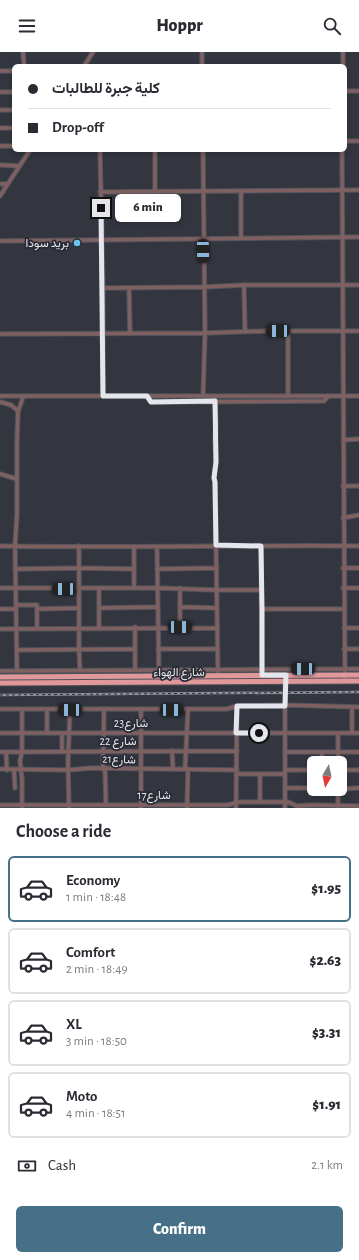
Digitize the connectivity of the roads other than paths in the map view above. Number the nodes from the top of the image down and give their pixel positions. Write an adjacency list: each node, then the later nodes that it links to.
1 (23, 52): 5 (street)
2 (93, 52): 6 (street)
3 (202, 52): 7 (street)
4 (343, 52): 8 (street)
5 (24, 64)
6 (85, 64)
7 (202, 64)
8 (343, 64)
9 (0, 71): 10 (street)
10 (12, 71)
11 (347, 91): 12 (street)
12 (359, 91)
13 (0, 92): 14 (street)
14 (12, 92)
15 (0, 110): 16 (street)
16 (12, 110)
17 (0, 128): 18 (street)
18 (12, 128)
19 (347, 141): 20 (street)
20 (359, 141)
21 (0, 146): 22 (street)
22 (12, 146)
23 (29, 152): 29 (street)
24 (100, 152): 35 (street)
25 (155, 152): 36 (street)
26 (203, 152): 37 (street)
27 (342, 152): 32 (street)
28 (0, 165): 29 (street)
29 (19, 166): 31 (street)
30 (0, 184): 31 (street)
31 (8, 184): 38 (street)
32 (342, 190): 33 (street); 34 (street); 39 (street)
33 (359, 190)
34 (241, 191): 37 (street); 41 (street)
35 (100, 192): 36 (street); 43 (street)
36 (155, 192): 37 (street)
37 (204, 192): 42 (street)
38 (0, 196)
39 (343, 237): 40 (street); 41 (street); 47 (street)
40 (359, 237)
41 (241, 238): 42 (street)
42 (203, 239): 43 (street); 48 (street)
43 (101, 240): 44 (street); 49 (street)
44 (0, 241)
45 (359, 284): 47 (street)
46 (244, 285): 47 (street); 48 (street); 54 (street)
47 (343, 285): 52 (street)
48 (204, 287): 50 (street); 58 (street)
49 (103, 288): 50 (street); 56 (street)
50 (129, 288): 57 (street)
51 (288, 331): 52 (street); 54 (street); 65 (street)
52 (343, 331): 53 (street); 67 (street)
53 (359, 331)
54 (245, 332): 58 (street)
55 (0, 334): 56 (street)
56 (103, 334): 57 (street); 61 (street)
57 (130, 334): 58 (street)
58 (204, 334): 63 (street)
59 (0, 396): 60 (street)
60 (23, 396): 61 (street); 71 (street)
61 (103, 396): 62 (street)
62 (147, 396): 63 (street); 69 (street)
63 (203, 396): 64 (street)
64 (215, 396): 65 (street); 69 (street)
65 (288, 396): 66 (street)
66 (328, 396): 67 (street); 69 (street)
67 (343, 396): 68 (street); 72 (street)
68 (359, 396)
69 (215, 401): 80 (street)
70 (0, 402): 71 (street)
71 (18, 411): 75 (street)
72 (343, 440): 73 (street); 76 (street)
73 (359, 440)
74 (0, 474): 75 (street)
75 (17, 479): 82 (street)
76 (343, 486): 77 (street); 79 (street)
77 (359, 486)
78 (359, 515): 79 (street)
79 (343, 518): 85 (street)
80 (216, 545): 84 (street); 88 (street); 90 (street)
81 (0, 546): 82 (street)
82 (15, 546): 83 (street); 93 (street)
83 (79, 546): 87 (street); 89 (street)
84 (261, 546): 85 (street); 106 (street)
85 (343, 546): 86 (street); 91 (street)
86 (359, 546)
87 (134, 547): 88 (street); 94 (street)
88 (157, 547): 95 (street)
89 (80, 568): 93 (street); 94 (street); 103 (street)
90 (217, 568): 95 (street); 105 (street)
91 (343, 568): 92 (street); 101 (street)
92 (359, 568)
93 (15, 569): 97 (street)
94 (134, 569): 98 (street)
95 (157, 569): 99 (street)
96 (0, 588): 97 (street)
97 (16, 588): 103 (street); 107 (street)
98 (134, 588): 99 (street); 104 (street)
99 (158, 588): 100 (street); 111 (street)
100 (180, 588): 105 (street); 108 (street)
101 (344, 588): 102 (street); 116 (street)
102 (359, 588)
103 (80, 589): 104 (street); 109 (street)
104 (98, 589): 110 (street)
105 (217, 590): 106 (street); 112 (street)
106 (261, 590): 115 (street)
107 (16, 607): 113 (street); 114 (street); 120 (street)
108 (180, 607): 112 (street); 119 (street)
109 (79, 608): 114 (street); 122 (street)
110 (99, 608): 111 (street); 123 (street)
111 (158, 608): 118 (street)
112 (217, 608): 124 (street)
113 (0, 609)
114 (37, 609): 121 (street)
115 (262, 609): 116 (street); 139 (street)
116 (344, 609): 125 (street)
117 (135, 627): 118 (street); 123 (street); 129 (street)
118 (158, 627): 119 (street); 130 (street)
119 (180, 627): 124 (street)
120 (17, 628): 121 (street); 127 (street); 134 (street)
121 (37, 628): 122 (street)
122 (79, 628): 123 (street); 128 (street)
123 (99, 628)
124 (217, 628): 131 (street)
125 (344, 628): 126 (street); 132 (street)
126 (359, 628)
127 (0, 629)
128 (79, 649): 129 (street); 134 (street); 143 (street)
129 (135, 649): 136 (street)
130 (158, 649): 131 (street); 141 (street)
131 (217, 649): 142 (street)
132 (344, 649): 133 (street); 140 (street)
133 (359, 649)
134 (17, 650): 138 (street)
135 (359, 669): 140 (street)
136 (135, 670): 141 (street); 143 (street)
137 (0, 671): 138 (street)
138 (17, 671): 143 (street)
139 (262, 672): 140 (street); 142 (highway, شارع الهواء); 144 (highway, شارع الهواء)
140 (344, 672): 144 (highway, شارع الهواء); 145 (highway, شارع الهواء); 147 (street)
141 (158, 673): 142 (highway, شارع الهواء); 143 (highway, شارع الهواء)
142 (217, 673)
143 (80, 674): 146 (highway, شارع الهواء)
144 (286, 675): 149 (street)
145 (359, 675)
146 (0, 677)
147 (345, 681): 148 (highway, شارع الهواء); 149 (highway, شارع الهواء)
148 (359, 681)
149 (285, 682): 150 (highway, شارع الهواء); 152 (street)
150 (0, 683)
151 (237, 706): 152 (street); 161 (street); 170 (street)
152 (285, 706): 153 (street); 171 (street)
153 (352, 707): 154 (street); 172 (street)
154 (359, 707)
155 (0, 709): 158 (street)
156 (104, 709): 157 (street); 160 (street); 167 (street)
157 (140, 709): 161 (street); 168 (street)
158 (22, 710): 159 (street); 163 (street)
159 (47, 710): 160 (street); 164 (street)
160 (70, 710): 166 (street)
161 (188, 710): 169 (street)
162 (0, 733): 163 (street, شارع23)
163 (22, 733): 164 (street, شارع23); 182 (street)
164 (47, 733): 165 (street, شارع23)
165 (62, 733): 166 (street, شارع23); 175 (street)
166 (69, 733): 167 (street, شارع23); 176 (street)
167 (104, 733): 168 (street, شارع23); 183 (street)
168 (141, 733): 169 (street, شارع23); 177 (street)
169 (188, 733): 170 (street, شارع23); 184 (street)
170 (236, 733): 171 (street, شارع23); 179 (street)
171 (284, 733): 174 (street, شارع23); 185 (street)
172 (352, 733): 173 (street, شارع23); 174 (street, شارع23)
173 (359, 733)
174 (338, 734): 187 (street)
175 (62, 751): 176 (street, شارع 22); 182 (street, شارع 22)
176 (68, 751): 183 (street, شارع 22); 198 (street)
177 (141, 751): 178 (street, شارع 22); 183 (street, شارع 22); 199 (street)
178 (172, 751): 184 (street, شارع 22); 193 (street)
179 (237, 751): 184 (street, شارع 22); 203 (street)
180 (0, 752): 181 (street, شارع 22)
181 (6, 752): 182 (street, شارع 22); 195 (street)
182 (22, 752): 197 (street)
183 (104, 752): 192 (street)
184 (187, 752): 194 (street)
185 (285, 752): 186 (street); 204 (street)
186 (322, 752): 187 (street); 189 (street)
187 (339, 752): 188 (street); 190 (street)
188 (359, 752)
189 (322, 756)
190 (339, 756)
191 (0, 769): 195 (street, شارع21)
192 (104, 769): 198 (street, شارع21); 199 (street, شارع21); 217 (street)
193 (173, 769): 194 (street, شارع21); 199 (street, شارع21)
194 (187, 769): 203 (street, شارع21); 219 (street)
195 (6, 770): 196 (street, شارع21)
196 (14, 770): 197 (street, شارع21); 206 (street)
197 (21, 770): 198 (street, شارع21); 221 (street)
198 (68, 770): 216 (street)
199 (141, 770): 218 (street)
200 (307, 770): 204 (street)
201 (347, 770): 202 (street)
202 (359, 770)
203 (237, 772): 205 (street, شارع21); 213 (street)
204 (285, 772): 205 (street, شارع21); 207 (street)
205 (260, 774): 212 (street)
206 (15, 788)
207 (285, 788): 208 (street); 215 (street)
208 (307, 788)
209 (359, 788): 210 (street)
210 (347, 789)
211 (339, 796): 223 (street)
212 (260, 801): 213 (street, شارع17); 215 (street, شارع17)
213 (236, 802): 219 (street, شارع17); 224 (street)
214 (0, 805): 221 (street, شارع17)
215 (285, 805): 223 (street, شارع17)
216 (69, 806): 217 (street, شارع17); 222 (street, شارع17)
217 (108, 806): 218 (street, شارع17)
218 (141, 806): 219 (street, شارع17)
219 (187, 806)
220 (359, 806): 223 (street, شارع17)
221 (22, 807): 222 (street, شارع17)
222 (46, 807)
223 (338, 807)
224 (236, 808)

